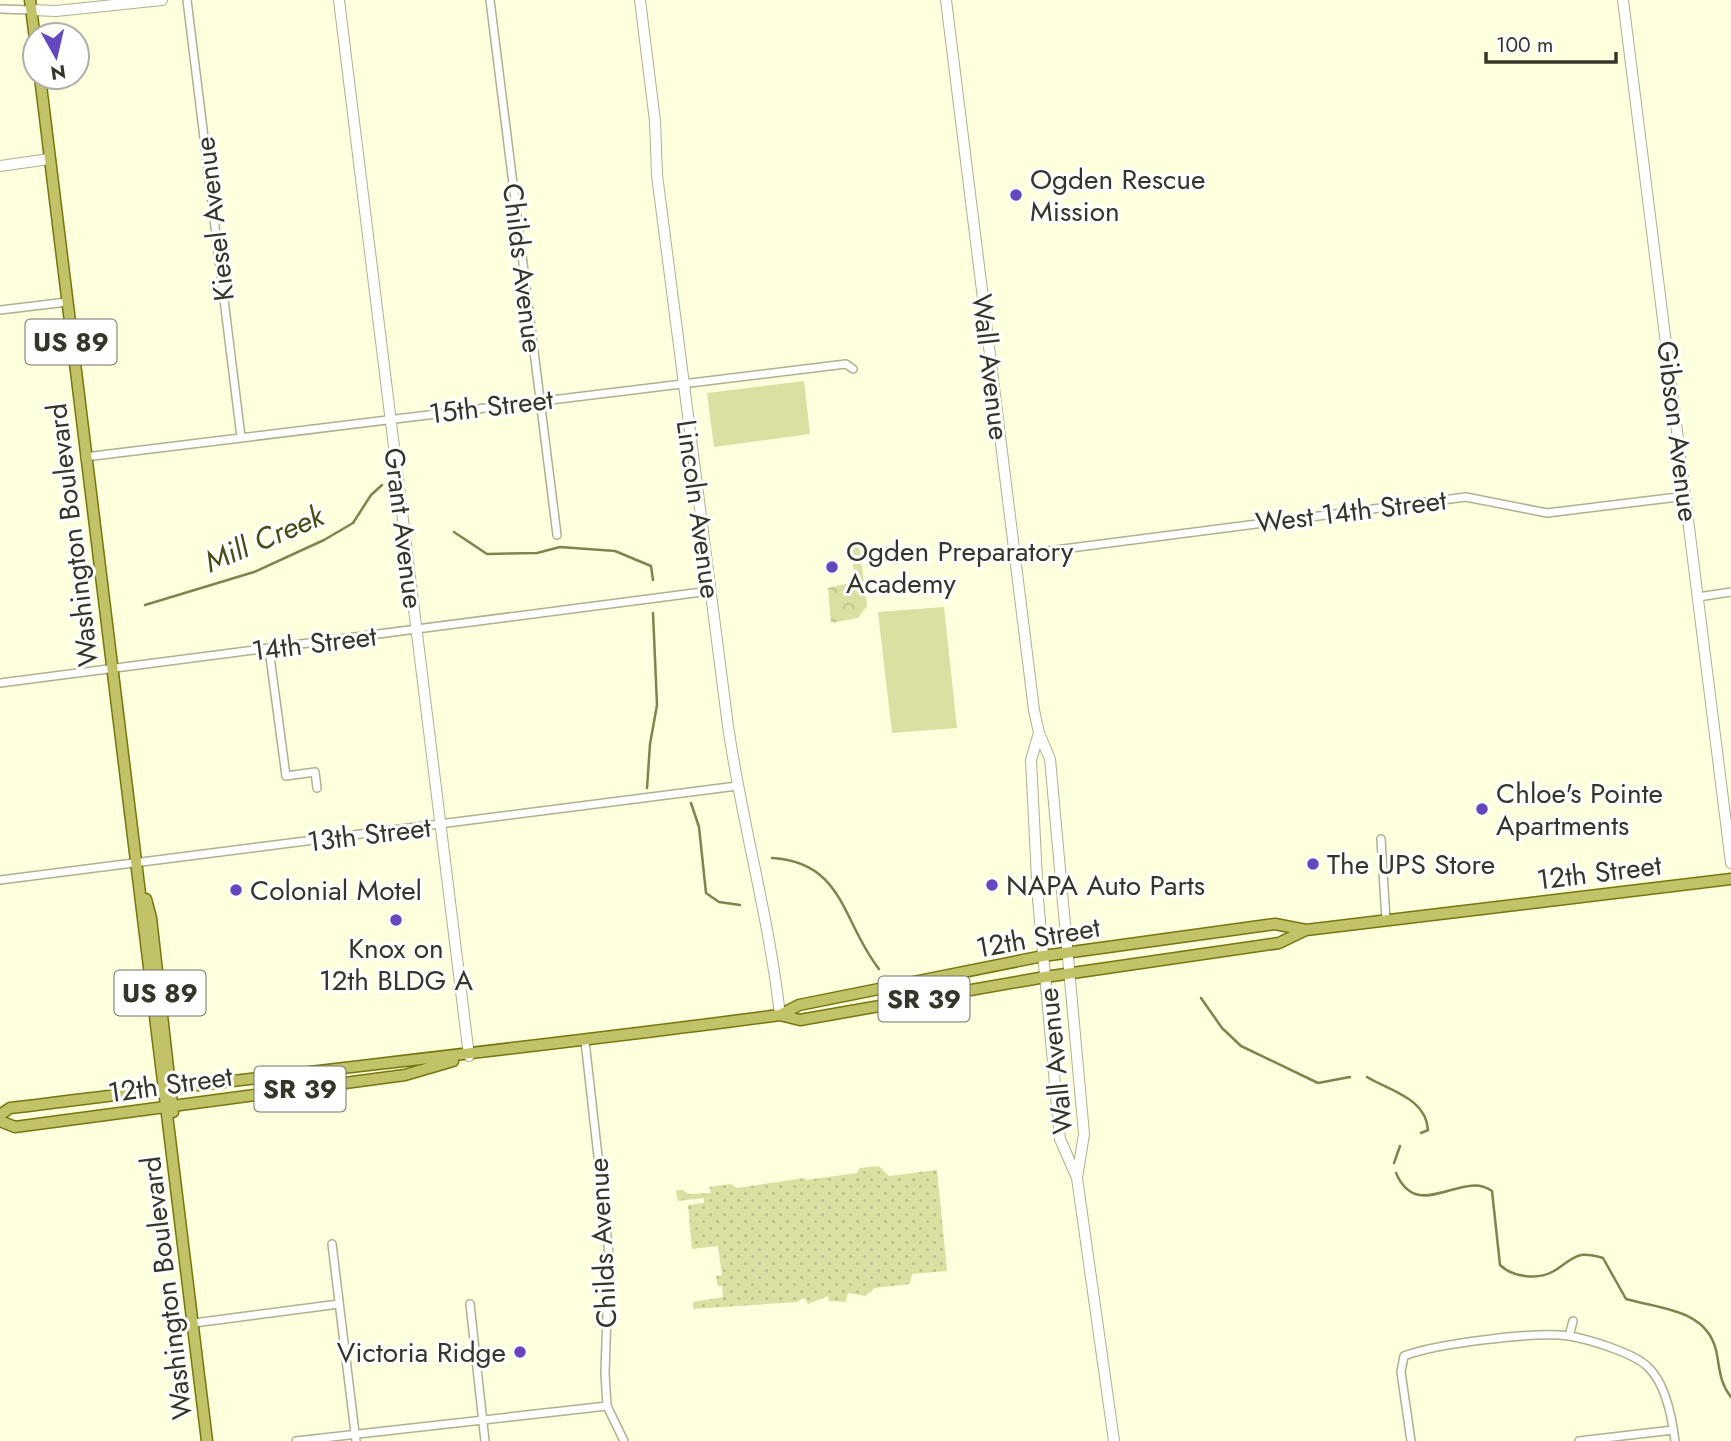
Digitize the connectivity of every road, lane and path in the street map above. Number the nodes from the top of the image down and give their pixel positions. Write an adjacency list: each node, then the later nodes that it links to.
1 (162, 0): 8 (street)
2 (187, 0): 19 (street, Kiesel Avenue)
3 (339, 0): 18 (street, Grant Avenue)
4 (490, 0): 17 (street, Childs Avenue)
5 (640, 0): 16 (street, Lincoln Avenue)
6 (946, 0): 23 (street, Wall Avenue)
7 (1623, 0): 21 (street, Gibson Avenue)
8 (31, 5): 9 (street)
9 (0, 9)
10 (42, 91): 11 (main road, Washington Boulevard / US 89)
11 (50, 159): 12 (street); 13 (main road, Washington Boulevard / US 89)
12 (0, 166)
13 (67, 302): 14 (street); 20 (main road, Washington Boulevard / US 89)
14 (0, 310)
15 (853, 369): 16 (street, 15th Street)
16 (683, 383): 17 (street, 15th Street); 24 (street, Lincoln Avenue)
17 (540, 400): 18 (street, 15th Street); 22 (street, Childs Avenue)
18 (391, 419): 19 (street, 15th Street); 27 (street, Grant Avenue)
19 (241, 437): 20 (street, 15th Street)
20 (85, 457): 29 (main road, Washington Boulevard / US 89)
21 (1686, 496): 23 (street, West 14th Street); 26 (street, Gibson Avenue)
22 (557, 535)
23 (1016, 555): 31 (street, Wall Avenue)
24 (710, 591): 27 (street, 14th Street); 32 (street, Lincoln Avenue)
25 (1731, 592): 26 (street)
26 (1698, 597): 37 (street, Gibson Avenue)
27 (417, 631): 28 (street, 14th Street); 34 (street, Grant Avenue)
28 (269, 649): 29 (street, 14th Street); 33 (street)
29 (111, 668): 30 (street, 14th Street); 36 (main road, Washington Boulevard / US 89)
30 (0, 683)
31 (1039, 733): 42 (street, Wall Avenue); 43 (street, Wall Avenue)
32 (737, 786): 34 (street, 13th Street); 46 (street, Lincoln Avenue)
33 (317, 788)
34 (440, 825): 36 (street, 13th Street); 48 (street, Grant Avenue)
35 (1381, 839): 40 (street)
36 (136, 863): 39 (street, 13th Street); 49 (main road, Washington Boulevard / US 89)
37 (1731, 863)
38 (1731, 879): 40 (main road, 12th Street / SR 39)
39 (0, 880)
40 (1386, 920): 41 (main road, 12th Street / SR 39)
41 (1306, 930): 42 (main road, 12th Street / SR 39); 44 (main road, 12th Street / SR 39)
42 (1067, 953): 43 (main road, 12th Street / SR 39); 44 (street, Wall Avenue)
43 (1043, 957): 45 (street, Wall Avenue); 46 (main road, 12th Street / SR 39)
44 (1069, 974): 45 (main road, 12th Street / SR 39); 53 (street, Wall Avenue)
45 (1045, 977): 46 (main road, 12th Street / SR 39); 53 (street, Wall Avenue)
46 (780, 1015): 47 (main road, 12th Street / SR 39)
47 (585, 1041): 48 (main road, 12th Street / SR 39); 60 (street, Childs Avenue)
48 (469, 1056): 49 (main road, 12th Street / SR 39); 50 (main road, 12th Street / SR 39)
49 (167, 1088): 50 (main road, Washington Boulevard / US 89); 51 (main road, 12th Street / SR 39)
50 (169, 1107): 52 (main road, 12th Street / SR 39); 58 (main road, Washington Boulevard / US 89)
51 (0, 1115)
52 (0, 1121)
53 (1077, 1178): 68 (street, Wall Avenue)
54 (332, 1244): 55 (street)
55 (339, 1304): 58 (street); 63 (street)
56 (470, 1304): 61 (street)
57 (1573, 1321): 59 (street)
58 (194, 1323): 64 (main road, Washington Boulevard / US 89)
59 (1569, 1336): 62 (street); 69 (street)
60 (607, 1406): 61 (street); 67 (street, Childs Avenue)
61 (483, 1418): 63 (street); 66 (street)
62 (1674, 1430): 70 (street); 71 (street)
63 (355, 1437): 65 (street)
64 (207, 1441)
65 (296, 1441)
66 (485, 1441)
67 (624, 1441)
68 (1114, 1441)
69 (1410, 1441)
70 (1579, 1441)
71 (1675, 1441)

